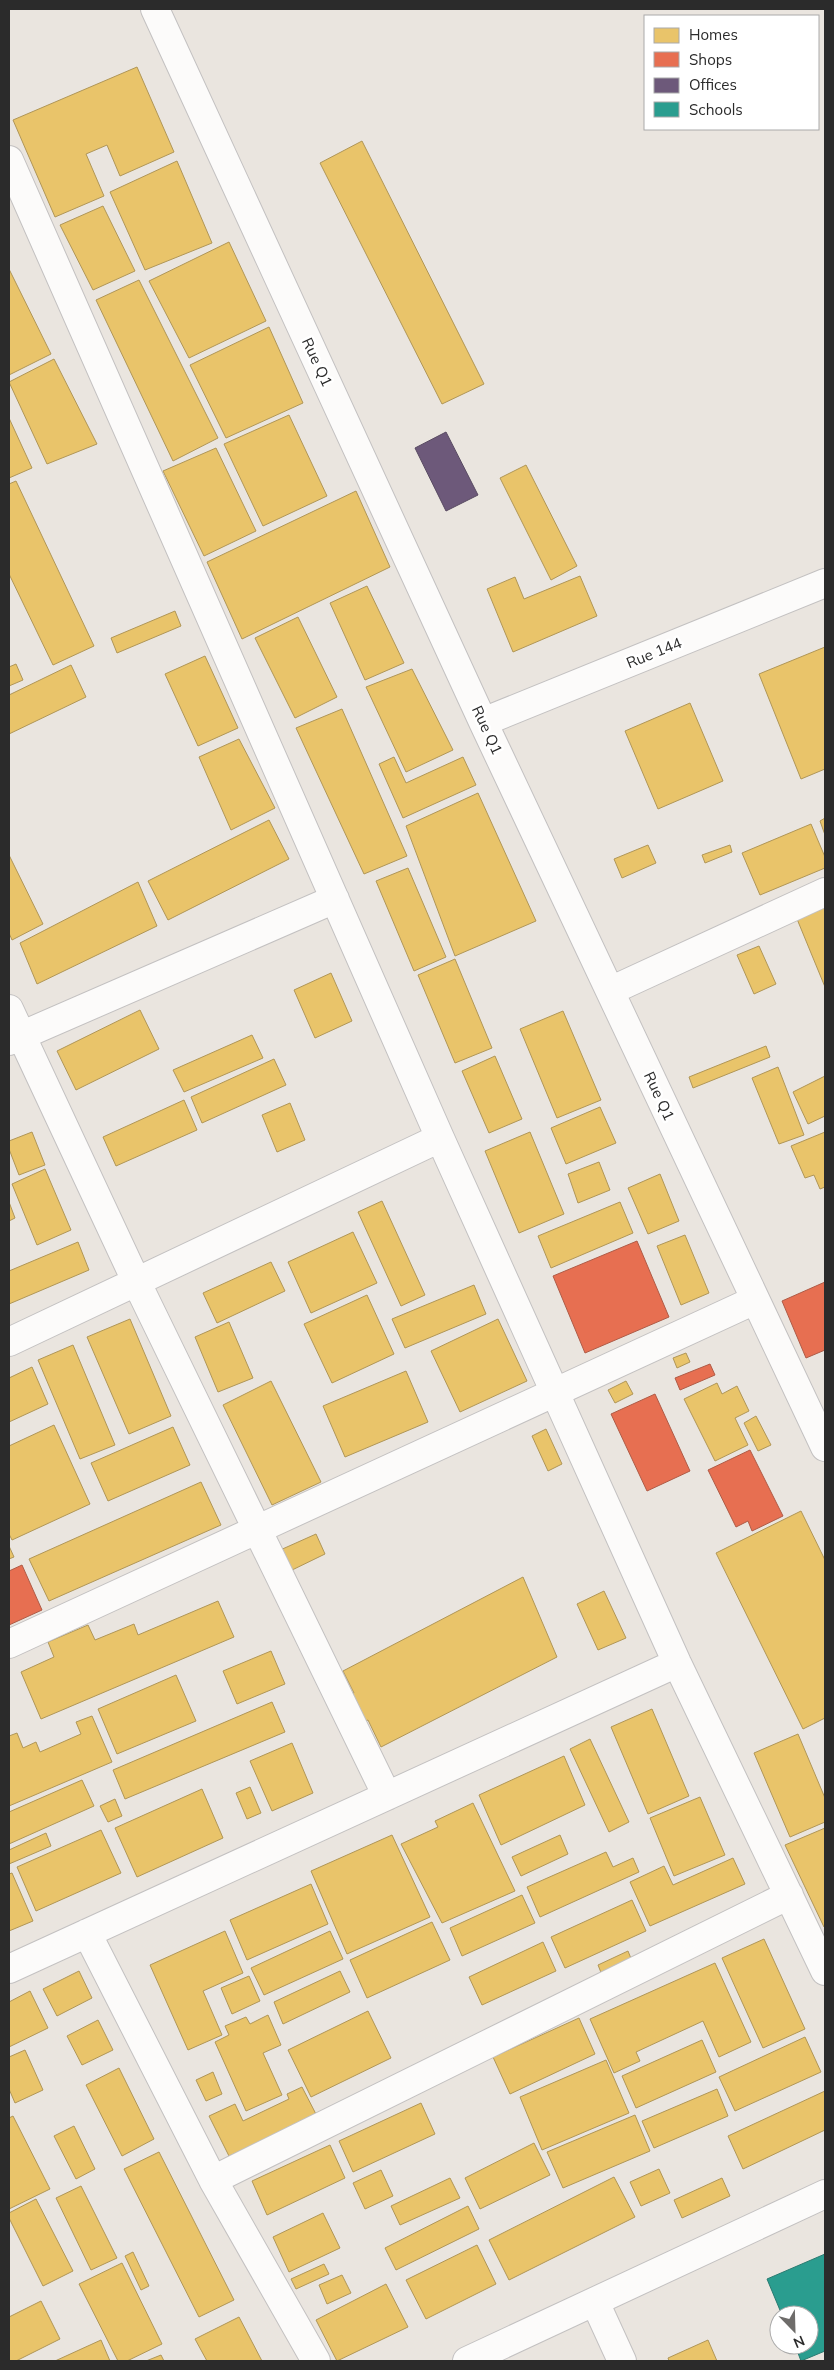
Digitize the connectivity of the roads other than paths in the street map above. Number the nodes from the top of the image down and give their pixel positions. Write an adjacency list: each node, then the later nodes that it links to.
1 (155, 9): 4 (street, Rue Q1)
2 (9, 160): 6 (street)
3 (825, 583): 4 (street, Rue 144)
4 (483, 722): 7 (street, Rue Q1)
5 (825, 892): 7 (street)
6 (335, 899): 9 (street); 10 (street)
7 (610, 992): 12 (street, Rue Q1)
8 (9, 1009): 9 (street)
9 (15, 1038): 11 (street)
10 (440, 1138): 11 (street); 14 (street)
11 (137, 1283): 13 (street); 16 (street)
12 (755, 1300): 14 (street); 15 (street, Rue Q1)
13 (9, 1342)
14 (555, 1393): 16 (street); 18 (street)
15 (825, 1447)
16 (257, 1530): 17 (street); 19 (street)
17 (9, 1644)
18 (677, 1663): 19 (street); 20 (street)
19 (387, 1796): 21 (street)
20 (789, 1895): 23 (street); 24 (street)
21 (87, 1933): 22 (street); 24 (street)
22 (9, 1969)
23 (825, 1971)
24 (214, 2180): 27 (street)
25 (825, 2194): 26 (street)
26 (595, 2302): 28 (street); 29 (street)
27 (316, 2361)
28 (468, 2361)
29 (622, 2361)

